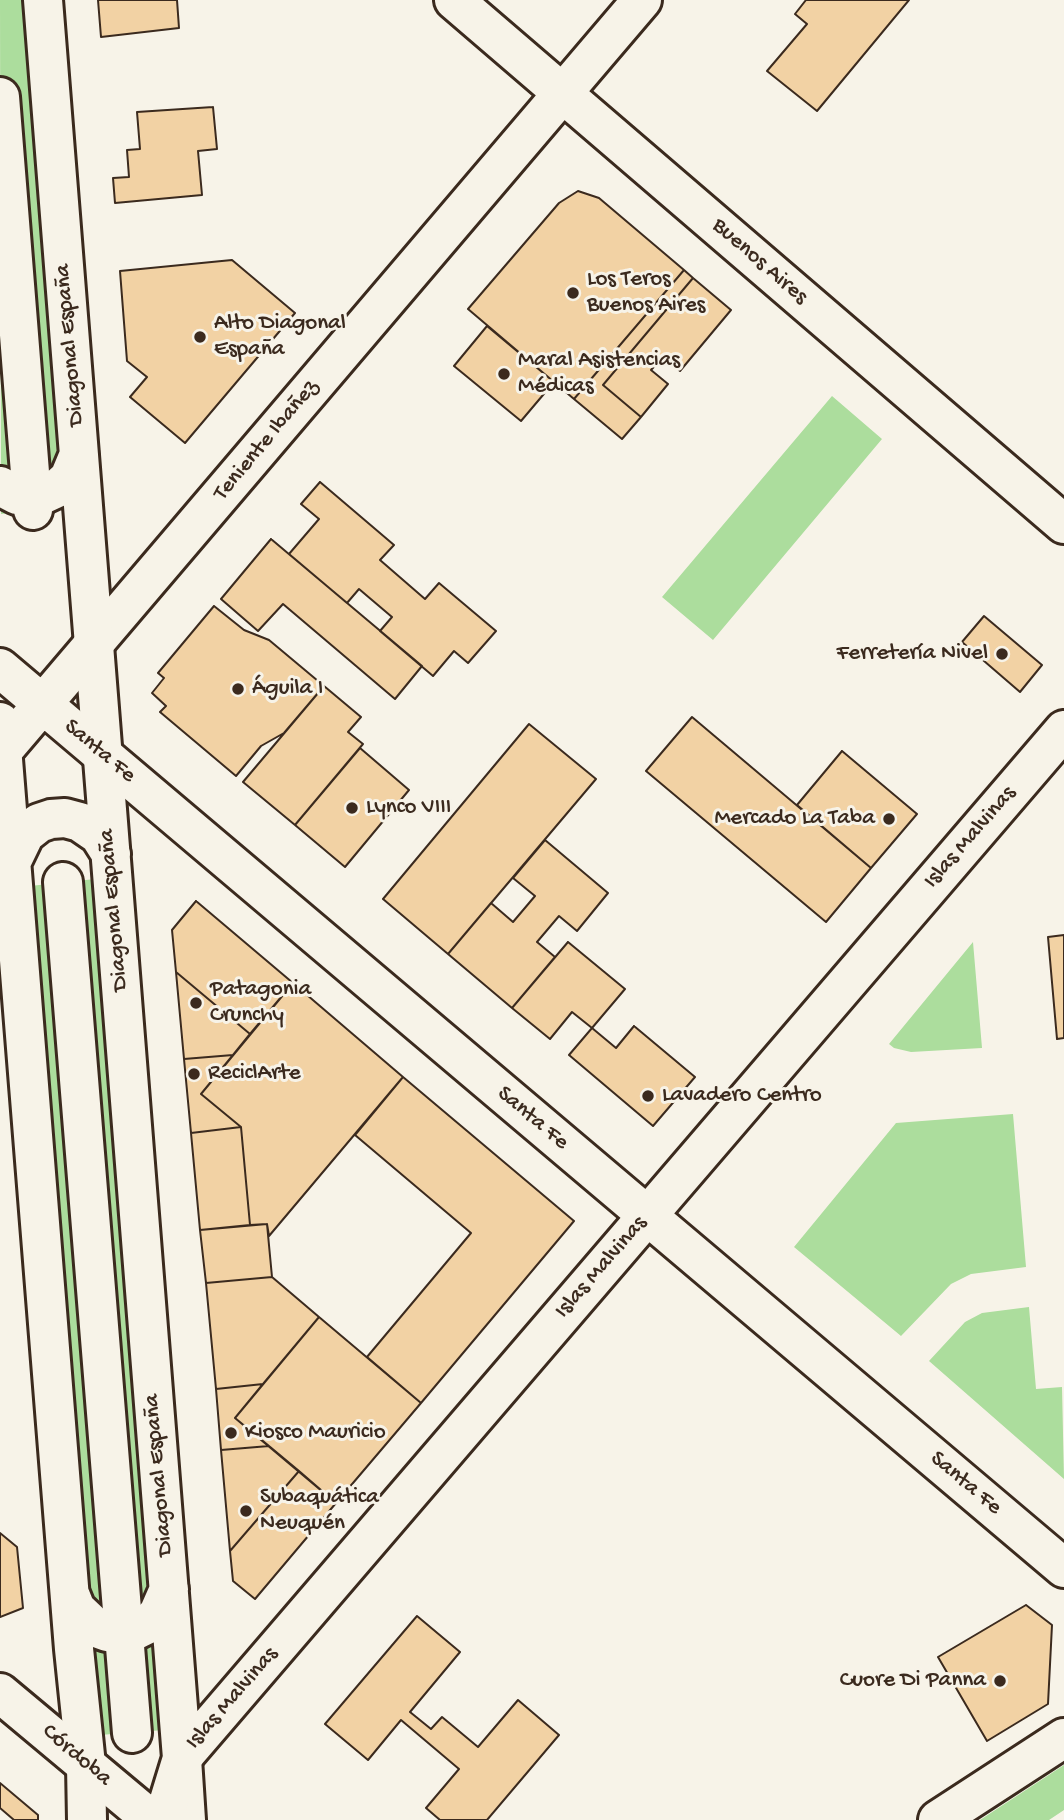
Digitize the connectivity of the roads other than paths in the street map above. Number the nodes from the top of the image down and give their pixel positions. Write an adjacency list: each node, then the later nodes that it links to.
1 (43, 0): 6 (street, Diagonal España)
2 (454, 0): 4 (street, Buenos Aires)
3 (642, 0): 4 (street, Teniente Ibañez)
4 (563, 93): 8 (street, Buenos Aires); 9 (street, Teniente Ibañez)
5 (0, 97): 7 (street)
6 (79, 454): 7 (street); 9 (street, Diagonal España)
7 (22, 497)
8 (1064, 524)
9 (94, 643): 11 (street, Teniente Ibañez); 14 (street, Diagonal España)
10 (0, 668): 11 (street, Santa Fe)
11 (42, 704): 13 (street, Teniente Ibañez); 14 (street, Santa Fe)
12 (1064, 730): 18 (street, Islas Malvinas)
13 (1, 742): 16 (street)
14 (103, 756): 15 (street, Diagonal España); 18 (street, Santa Fe)
15 (111, 855): 16 (street); 20 (street, Diagonal España)
16 (11, 863): 21 (street)
17 (63, 882): 22 (street)
18 (647, 1216): 19 (street, Santa Fe); 26 (street, Islas Malvinas)
19 (1064, 1568)
20 (169, 1589): 22 (street); 26 (street, Diagonal España)
21 (70, 1594): 22 (street); 27 (street)
22 (124, 1633): 24 (street)
23 (0, 1693): 27 (street, Córdoba)
24 (132, 1733)
25 (1064, 1738): 32 (street)
26 (182, 1758): 30 (street, Islas Malvinas); 31 (street, Diagonal España)
27 (86, 1765): 28 (street); 29 (street, Córdoba)
28 (87, 1820)
29 (152, 1820)
30 (163, 1820)
31 (186, 1820)
32 (938, 1820)

